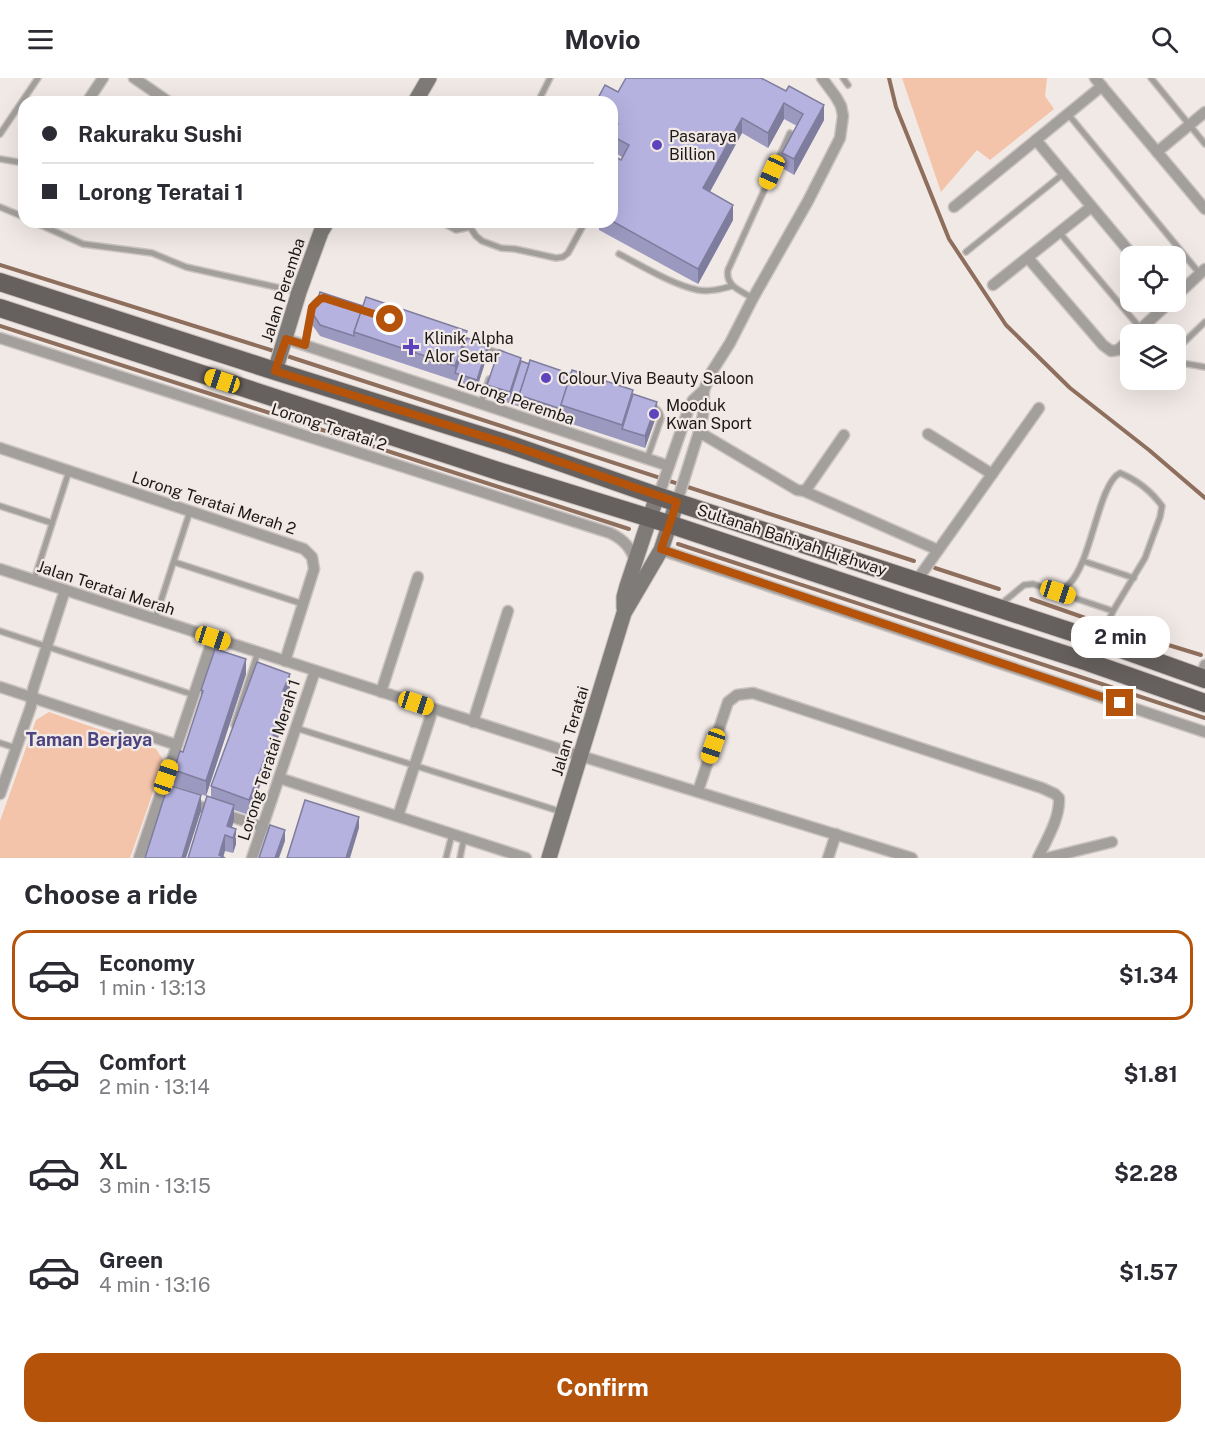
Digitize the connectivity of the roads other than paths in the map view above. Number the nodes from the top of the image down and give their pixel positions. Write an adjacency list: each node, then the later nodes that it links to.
1 (38, 78): 11 (lane)
2 (102, 78): 12 (street)
3 (134, 78): 13 (street)
4 (429, 78): 14 (street)
5 (550, 78): 15 (lane)
6 (822, 78): 49 (street)
7 (843, 78): 10 (lane)
8 (1151, 78): 19 (lane)
9 (1099, 82): 18 (street); 24 (street)
10 (848, 85)
11 (26, 96)
12 (91, 96)
13 (151, 96)
14 (418, 96)
15 (541, 96)
16 (18, 107): 21 (lane)
17 (1205, 112): 19 (street)
18 (1068, 114): 22 (street); 42 (lane)
19 (1189, 125): 23 (lane); 24 (street)
20 (790, 133): 45 (lane)
21 (0, 134)
22 (1036, 140): 27 (street); 29 (street)
23 (1205, 144)
24 (1157, 152): 31 (street)
25 (0, 159): 26 (lane)
26 (18, 162)
27 (1064, 173): 30 (street); 39 (lane)
28 (0, 207): 32 (lane)
29 (954, 207)
30 (1091, 207): 37 (street); 38 (street)
31 (1205, 209)
32 (18, 215)
33 (47, 228): 47 (lane)
34 (323, 228): 47 (street, Jalan Peremba)
35 (473, 228): 36 (lane)
36 (582, 228)
37 (1059, 232): 41 (street); 53 (lane)
38 (1124, 246)
39 (966, 252)
40 (619, 254): 45 (lane)
41 (1028, 258): 44 (street); 59 (street)
42 (1202, 272): 46 (street)
43 (0, 282): 61 (main road, Sultanah Bahiyah Highway)
44 (993, 285)
45 (732, 286): 49 (lane)
46 (1186, 287)
47 (299, 292): 61 (street, Jalan Peremba)
48 (324, 298): 57 (lane)
49 (753, 298): 67 (street)
50 (0, 308): 84 (main road, Sultanah Bahiyah Highway)
51 (1159, 312): 54 (street)
52 (1205, 322): 56 (lane)
53 (1132, 324)
54 (1147, 324)
55 (0, 338): 91 (street, Lorong Teratai 2)
56 (1186, 340)
57 (305, 345): 61 (street, Lorong Peremba); 68 (street, Lorong Peremba)
58 (476, 346): 60 (lane)
59 (1120, 348)
60 (498, 352): 62 (lane); 63 (lane)
61 (281, 354): 79 (main road, Sultanah Bahiyah Highway)
62 (509, 356)
63 (495, 363)
64 (1186, 364): 65 (lane)
65 (1205, 367)
66 (491, 373): 68 (lane)
67 (704, 390): 71 (street); 76 (street)
68 (481, 403): 75 (street, Lorong Peremba)
69 (642, 403): 75 (lane)
70 (1039, 408): 78 (street)
71 (699, 432): 80 (street); 81 (street)
72 (928, 434): 78 (street)
73 (844, 435): 80 (street)
74 (0, 448): 77 (street, Lorong Teratai Merah 2)
75 (647, 459): 76 (street, Lorong Peremba)
76 (668, 469): 79 (street)
77 (69, 471): 83 (street, Lorong Teratai Merah 2); 85 (lane)
78 (992, 474): 88 (street)
79 (660, 491): 81 (main road, Sultanah Bahiyah Highway); 84 (street, Jalan Teratai)
80 (804, 491): 88 (street)
81 (679, 497): 86 (street, Jalan Teratai); 96 (main road, Sultanah Bahiyah Highway)
82 (0, 506): 85 (lane)
83 (190, 511): 89 (lane); 99 (street, Lorong Teratai Merah 2)
84 (649, 518): 86 (main road, Sultanah Bahiyah Highway); 91 (street, Jalan Teratai)
85 (52, 523): 95 (lane)
86 (669, 524): 87 (street, Jalan Teratai); 117 (main road, Sultanah Bahiyah Highway)
87 (661, 549): 103 (street, Jalan Teratai); 122 (street)
88 (938, 550): 96 (street)
89 (174, 561): 99 (lane); 104 (lane)
90 (1083, 561): 94 (lane); 94 (lane); 98 (lane)
91 (635, 562): 103 (street, Jalan Teratai)
92 (0, 569): 95 (street, Jalan Teratai Merah)
93 (418, 577): 114 (street)
94 (1134, 578): 101 (lane)
95 (34, 580): 97 (street, Jalan Teratai Merah)
96 (917, 580): 100 (main road, Sultanah Bahiyah Highway)
97 (65, 590): 104 (street, Jalan Teratai Merah); 108 (street)
98 (1058, 592): 100 (lane); 101 (lane)
99 (303, 604): 110 (street, Lorong Teratai Merah 2)
100 (998, 607): 107 (main road, Sultanah Bahiyah Highway)
101 (1113, 610): 107 (lane)
102 (508, 611): 119 (street)
103 (624, 614): 126 (street, Jalan Teratai)
104 (155, 619): 106 (street, Jalan Teratai Merah)
105 (0, 631): 108 (lane)
106 (213, 638): 109 (street, Jalan Teratai Merah); 115 (street)
107 (1099, 641): 112 (main road, Sultanah Bahiyah Highway)
108 (47, 646): 115 (lane); 116 (street)
109 (258, 652): 110 (street, Jalan Teratai Merah); 121 (lane)
110 (285, 661): 111 (street, Jalan Teratai Merah)
111 (315, 670): 114 (street, Jalan Teratai Merah); 120 (street, Lorong Teratai Merah 1)
112 (1204, 674)
113 (0, 687): 116 (street)
114 (381, 692): 118 (street, Jalan Teratai Merah)
115 (194, 694): 124 (street)
116 (32, 697): 124 (street); 125 (street)
117 (1205, 703)
118 (434, 709): 119 (street, Jalan Teratai Merah); 127 (street)
119 (473, 722): 126 (street, Jalan Teratai Merah)
120 (296, 728): 127 (lane); 128 (street, Lorong Teratai Merah 1)
121 (232, 730)
122 (1205, 732)
123 (0, 743): 125 (lane)
124 (177, 745): 131 (street)
125 (16, 748): 130 (street)
126 (580, 756): 129 (street, Jalan Teratai Merah); 135 (street, Jalan Teratai)
127 (415, 765): 135 (lane); 137 (street)
128 (279, 778): 137 (street); 138 (street, Lorong Teratai Merah 1)
129 (698, 791): 140 (street, Jalan Teratai Merah); 151 (street)
130 (0, 794)
131 (160, 794): 132 (street); 143 (street)
132 (172, 798)
133 (209, 798): 136 (lane)
134 (183, 801): 136 (street)
135 (563, 812): 148 (street, Jalan Teratai)
136 (204, 814): 138 (street)
137 (399, 816): 139 (street)
138 (263, 827): 144 (street, Lorong Teratai Merah 1)
139 (453, 834): 141 (street); 145 (lane)
140 (836, 834): 149 (street); 150 (street, Jalan Teratai Merah)
141 (464, 838): 146 (lane); 147 (street)
142 (1112, 842): 152 (street)
143 (139, 858)
144 (252, 858)
145 (446, 858)
146 (460, 858)
147 (526, 858)
148 (549, 858)
149 (828, 858)
150 (912, 858)
151 (1038, 858)
152 (1047, 858)

